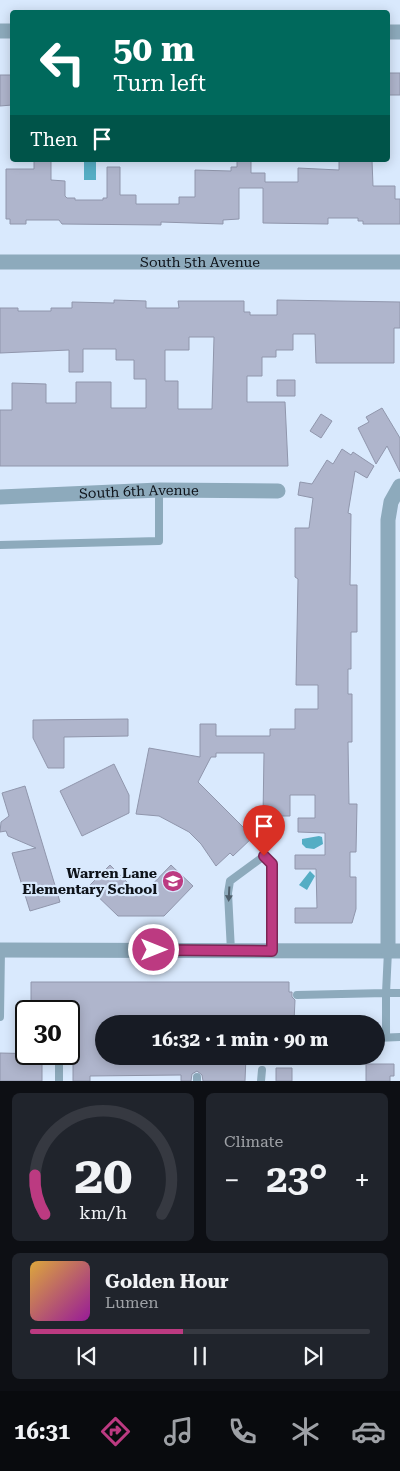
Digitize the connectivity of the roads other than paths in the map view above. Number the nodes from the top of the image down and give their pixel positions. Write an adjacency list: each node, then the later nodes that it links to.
1 (0, 262): 2 (street, South 5th Avenue)
2 (400, 262)
3 (399, 487): 11 (street)
4 (159, 490): 5 (street, South 6th Avenue); 6 (street, South 6th Avenue); 7 (lane)
5 (278, 491)
6 (0, 497)
7 (0, 545)
8 (0, 950): 9 (street); 15 (lane)
9 (231, 951): 10 (street); 10 (lane, one-way to 9)
10 (272, 951): 11 (street)
11 (394, 951): 12 (lane)
12 (386, 993): 13 (lane); 14 (lane); 16 (lane)
13 (400, 993)
14 (297, 995)
15 (0, 1017)
16 (386, 1037): 17 (lane)
17 (400, 1037)
18 (59, 1065): 20 (lane)
19 (262, 1070): 21 (lane)
20 (59, 1081)
21 (261, 1081)

